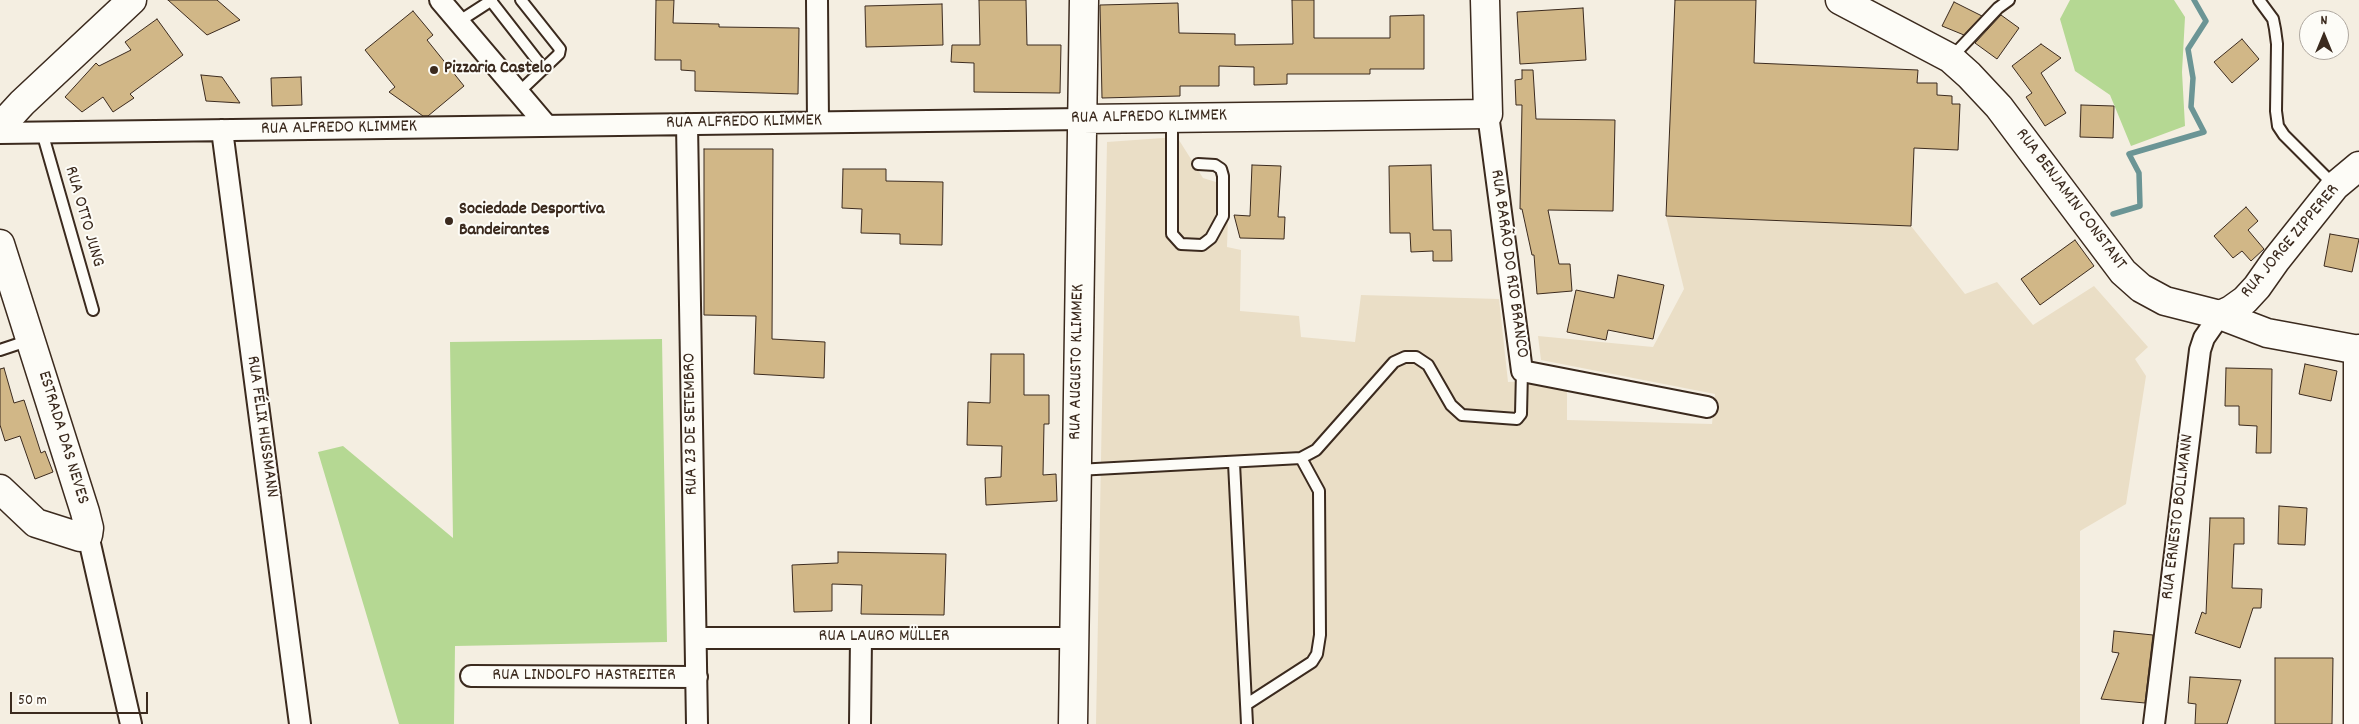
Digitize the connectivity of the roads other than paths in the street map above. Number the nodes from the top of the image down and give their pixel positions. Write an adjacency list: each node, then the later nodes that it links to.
1 (132, 0): 21 (street)
2 (440, 0): 11 (street)
3 (491, 0): 11 (lane); 13 (lane)
4 (521, 0): 13 (lane)
5 (817, 0): 18 (street)
6 (1084, 0): 17 (street, RUA AUGUSTO KLIMMEK)
7 (1484, 0): 15 (street, RUA BARÃO DO RIO BRANCO)
8 (1840, 0): 12 (street, RUA BENJAMIN CONSTANT)
9 (2009, 0): 12 (lane)
10 (2259, 0): 27 (lane)
11 (458, 22): 14 (street)
12 (1950, 58): 30 (street, RUA BENJAMIN CONSTANT)
13 (544, 69): 14 (lane)
14 (518, 93): 20 (street)
15 (1488, 114): 16 (street, RUA ALFREDO KLIMMEK); 34 (street, RUA BARÃO DO RIO BRANCO)
16 (1172, 118): 17 (street, RUA ALFREDO KLIMMEK); 25 (lane)
17 (1083, 119): 18 (street, RUA ALFREDO KLIMMEK); 38 (street, RUA AUGUSTO KLIMMEK)
18 (818, 122): 19 (street, RUA ALFREDO KLIMMEK)
19 (688, 124): 20 (street, RUA ALFREDO KLIMMEK); 41 (street, RUA 23 DE SETEMBRO)
20 (547, 126): 22 (street, RUA ALFREDO KLIMMEK)
21 (0, 127)
22 (222, 130): 23 (street, RUA ALFREDO KLIMMEK); 49 (street, RUA FÉLIX HUSSMANN)
23 (42, 132): 24 (street, RUA ALFREDO KLIMMEK); 29 (lane, RUA OTTO JUNG)
24 (0, 133)
25 (1198, 164)
26 (2359, 166): 27 (street, RUA JORGE ZIPPERER)
27 (2336, 186): 30 (street, RUA JORGE ZIPPERER)
28 (0, 244): 31 (street, ESTRADA DAS NEVES)
29 (93, 310)
30 (2220, 315): 32 (street, RUA BENJAMIN CONSTANT); 54 (street, RUA ERNESTO BOLLMANN)
31 (31, 340): 33 (lane); 40 (street, ESTRADA DAS NEVES)
32 (2358, 349): 47 (street)
33 (0, 350)
34 (1522, 371): 35 (street, RUA BARÃO DO RIO BRANCO); 36 (lane)
35 (1707, 407)
36 (1301, 458): 37 (lane); 46 (lane)
37 (1234, 463): 38 (lane); 46 (lane)
38 (1076, 470): 43 (street, RUA AUGUSTO KLIMMEK)
39 (0, 489): 40 (street)
40 (88, 535): 48 (street)
41 (696, 638): 42 (street, RUA LAURO MÜLLER); 45 (street, RUA 23 DE SETEMBRO)
42 (861, 638): 43 (street, RUA LAURO MÜLLER); 51 (street)
43 (1073, 638): 52 (street, RUA AUGUSTO KLIMMEK)
44 (471, 676): 45 (street, RUA LINDOLFO HASTREITER)
45 (696, 677): 50 (street, RUA 23 DE SETEMBRO)
46 (1247, 704): 53 (lane)
47 (2358, 716)
48 (131, 724)
49 (300, 724)
50 (697, 724)
51 (860, 724)
52 (1072, 724)
53 (1247, 724)
54 (2154, 724)

